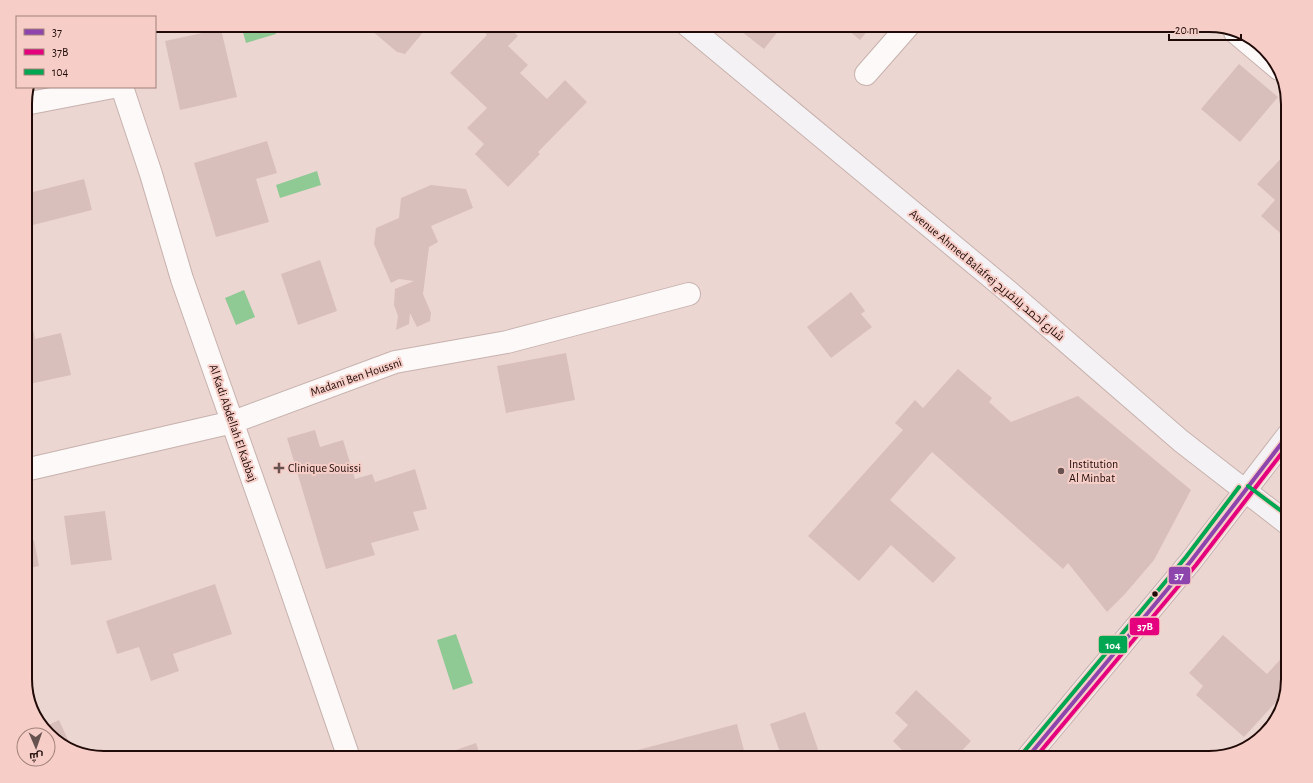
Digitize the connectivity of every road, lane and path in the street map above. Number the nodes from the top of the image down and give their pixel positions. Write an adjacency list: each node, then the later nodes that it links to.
1 (695, 32): 13 (main road, Avenue Ahmed Balafrej شارع أحمد بلافريج)
2 (903, 32): 5 (street)
3 (1252, 47): 4 (street)
4 (1260, 53)
5 (866, 74)
6 (108, 88): 8 (street)
7 (122, 88): 10 (street, Al Kadi Abdellah El Kabbaj)
8 (32, 103)
9 (689, 294): 10 (street, Madani Ben Houssni)
10 (233, 422): 12 (street, Madani Ben Houssni); 15 (street, Al Kadi Abdellah El Kabbaj)
11 (1281, 444): 13 (main road)
12 (32, 468)
13 (1244, 491): 14 (main road, Avenue Ahmed Balafrej شارع أحمد بلافريج); 16 (main road)
14 (1281, 519)
15 (347, 751)
16 (1033, 751)

